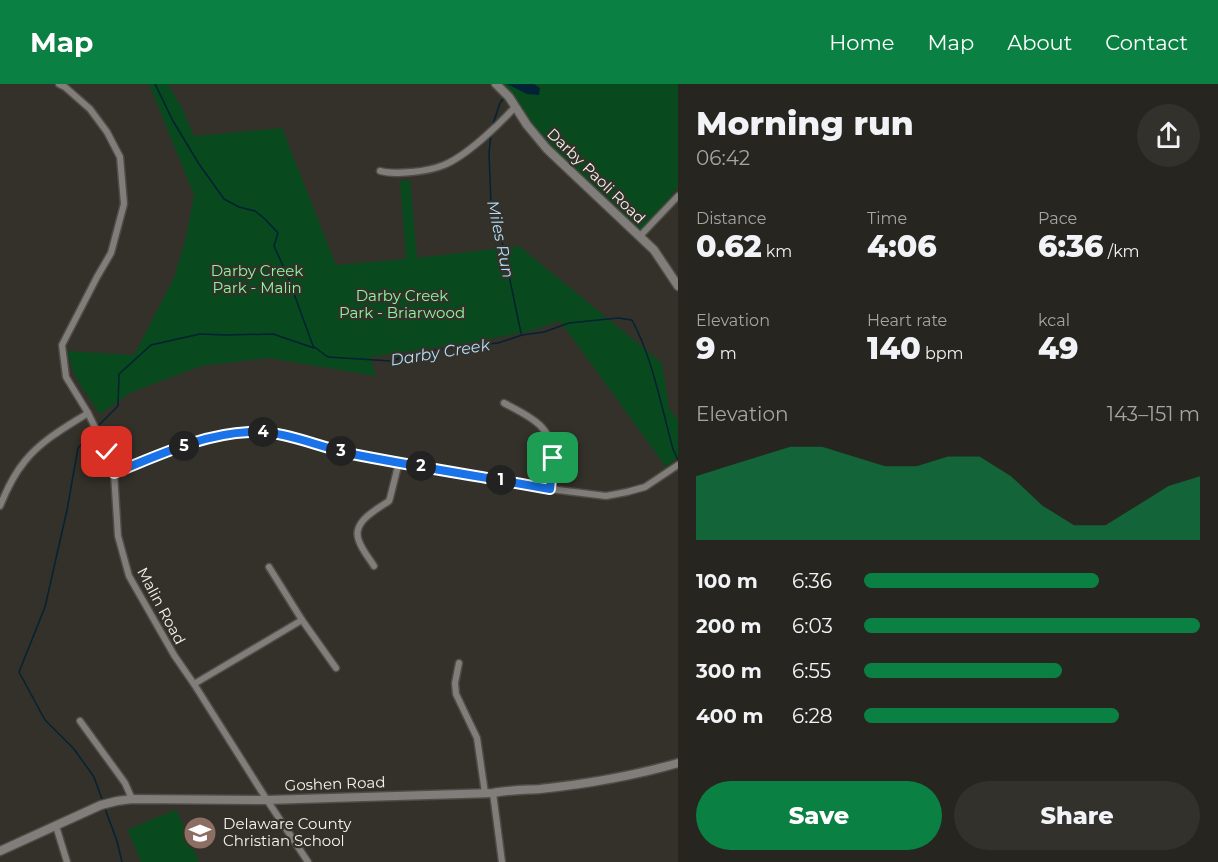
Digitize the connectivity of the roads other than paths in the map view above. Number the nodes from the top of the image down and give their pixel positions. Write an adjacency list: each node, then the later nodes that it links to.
1 (59, 84): 9 (street, Malin Road)
2 (496, 84): 3 (street, Darby Paoli Road)
3 (515, 107): 4 (street); 6 (street, Darby Paoli Road)
4 (380, 171)
5 (678, 195): 6 (street)
6 (640, 236): 7 (street, Darby Paoli Road)
7 (678, 286)
8 (504, 403): 13 (street)
9 (88, 413): 12 (street, Malin Road); 14 (street)
10 (399, 462): 12 (street); 13 (street); 15 (street)
11 (677, 466): 13 (street)
12 (114, 473): 20 (street, Malin Road)
13 (550, 489)
14 (0, 506)
15 (374, 566)
16 (269, 567): 17 (street)
17 (302, 620): 19 (street); 20 (street)
18 (459, 663): 23 (street)
19 (336, 668)
20 (194, 684): 25 (street, Malin Road)
21 (80, 721): 24 (street)
22 (678, 763): 23 (street, Goshen Road)
23 (489, 793): 25 (street, Goshen Road); 30 (street)
24 (132, 799): 25 (street, Goshen Road); 26 (street, Goshen Road)
25 (267, 800): 29 (street, Malin Road)
26 (56, 826): 27 (street, Goshen Road); 28 (street)
27 (0, 851)
28 (68, 862)
29 (308, 862)
30 (502, 862)

